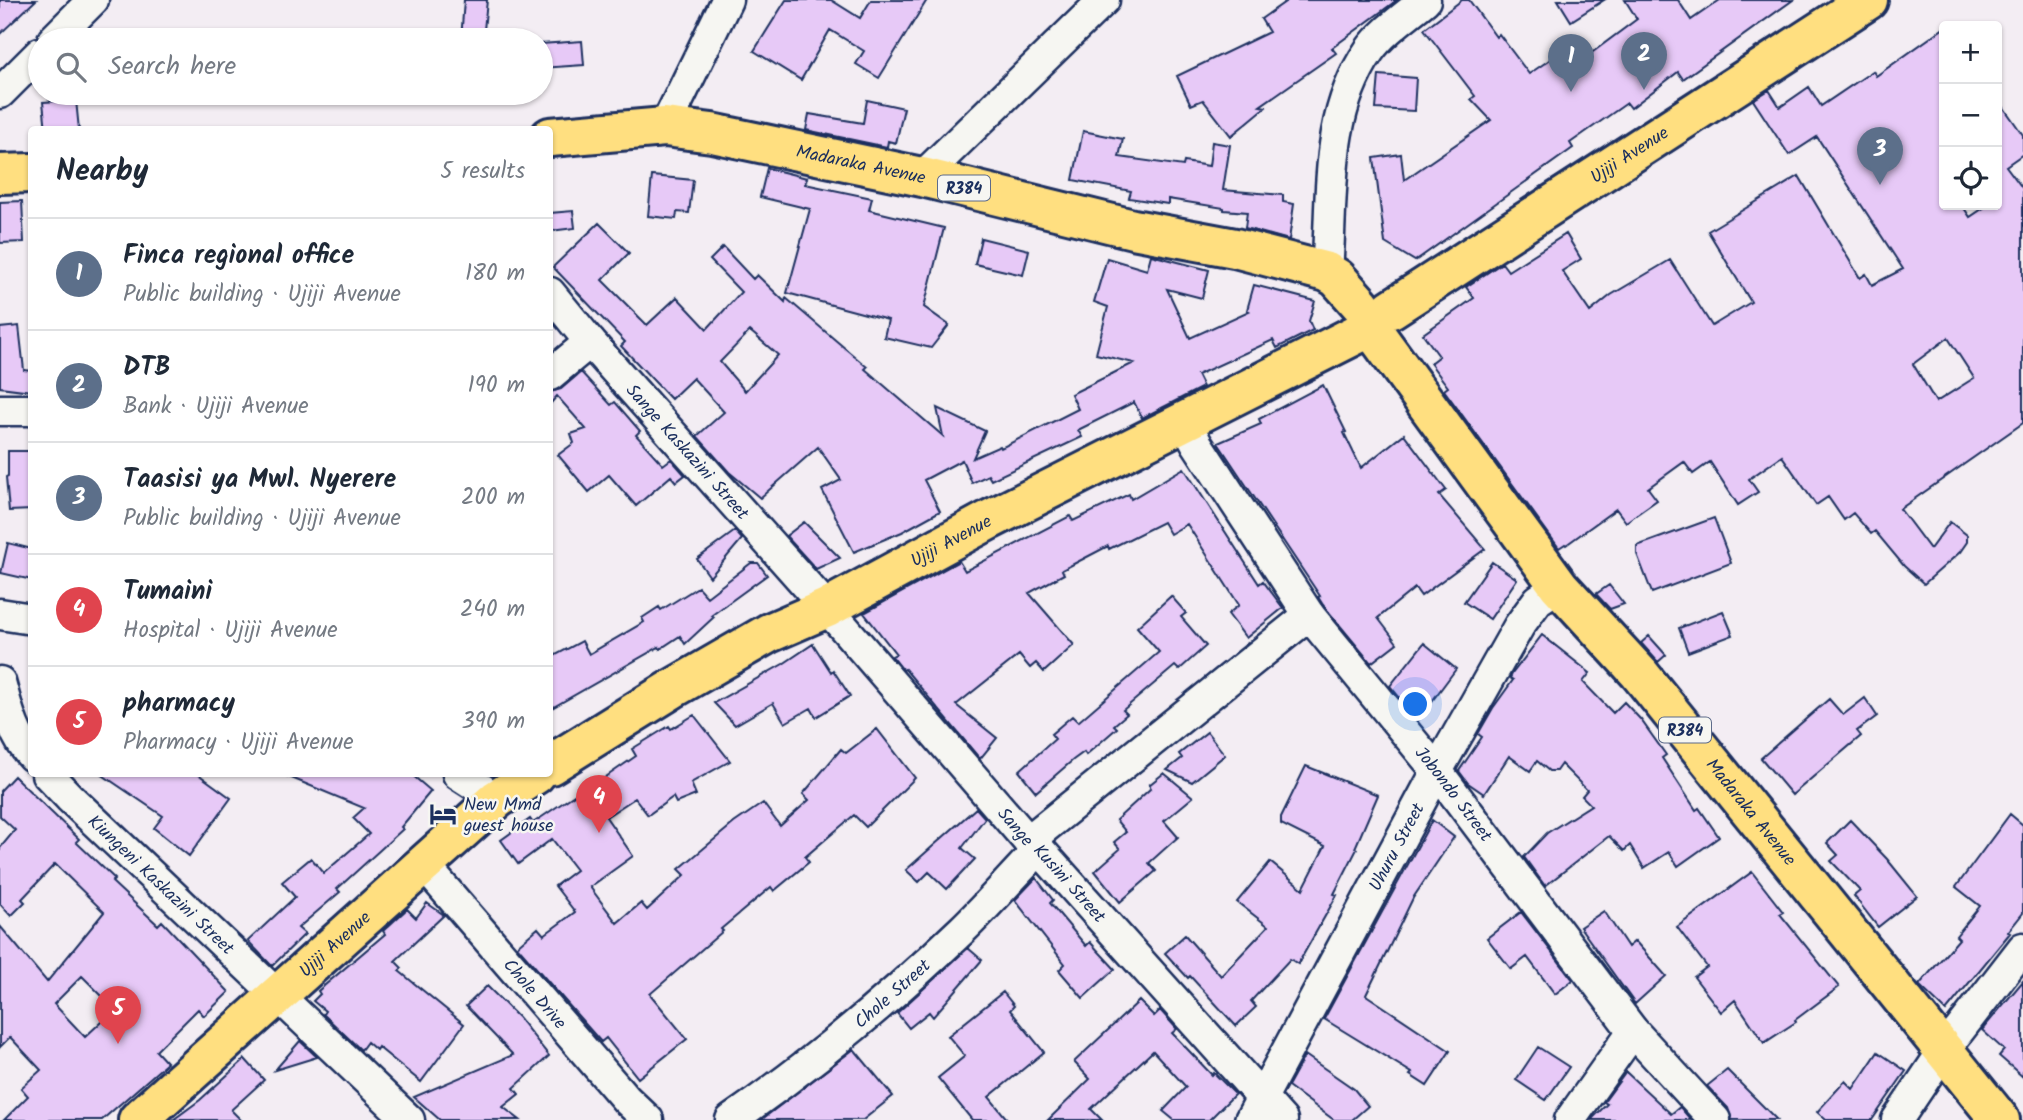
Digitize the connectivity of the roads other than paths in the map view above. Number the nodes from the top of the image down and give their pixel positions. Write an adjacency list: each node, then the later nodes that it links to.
1 (93, 0): 6 (street)
2 (727, 0): 9 (street)
3 (1104, 0): 13 (street)
4 (1425, 0): 14 (street)
5 (1868, 0): 16 (main road, Ujiji Avenue)
6 (65, 28)
7 (28, 65): 8 (street)
8 (0, 93)
9 (666, 127): 10 (main road, Madaraka Avenue / R384); 13 (main road, Madaraka Avenue / R384)
10 (553, 137)
11 (28, 173): 12 (main road)
12 (0, 174)
13 (922, 177): 14 (main road, Madaraka Avenue / R384)
14 (1327, 272): 16 (main road, Madaraka Avenue / R384)
15 (553, 297): 17 (street, Sange Kaskazini Street)
16 (1372, 321): 21 (main road, Ujiji Avenue); 22 (main road, Madaraka Avenue / R384)
17 (590, 342): 18 (street); 23 (street, Sange Kaskazini Street)
18 (553, 373)
19 (0, 410): 20 (street)
20 (28, 410)
21 (1185, 420): 23 (main road, Ujiji Avenue); 25 (street, Jobondo Street)
22 (1559, 586): 30 (street, Uhuru Street); 40 (main road, Madaraka Avenue / R384)
23 (827, 608): 29 (main road, Ujiji Avenue); 35 (street, Sange Kusini Street)
24 (0, 614): 26 (street)
25 (1309, 615): 30 (street, Jobondo Street); 35 (street, Chole Street)
26 (28, 618)
27 (0, 682): 28 (street)
28 (28, 752)
29 (553, 763)
30 (1437, 771): 39 (street, Jobondo Street); 41 (street, Uhuru Street)
31 (50, 777): 38 (street, Kiungeni Kaskazini Street)
32 (463, 777): 34 (street)
33 (531, 777): 34 (main road, Ujiji Avenue)
34 (497, 799): 36 (main road, Ujiji Avenue)
35 (1034, 845): 41 (street, Sange Kusini Street); 45 (street, Chole Street)
36 (424, 865): 38 (main road, Ujiji Avenue); 44 (street, Chole Drive)
37 (2023, 948): 40 (street)
38 (277, 993): 42 (main road, Ujiji Avenue); 43 (street, Kiungeni Kaskazini Street)
39 (1633, 1031): 46 (street); 47 (street, Jobondo Street)
40 (1944, 1050): 48 (street); 49 (main road, Madaraka Avenue / R384)
41 (1265, 1113)
42 (138, 1120)
43 (409, 1120)
44 (648, 1120)
45 (731, 1120)
46 (1570, 1120)
47 (1715, 1120)
48 (1897, 1120)
49 (2000, 1120)

